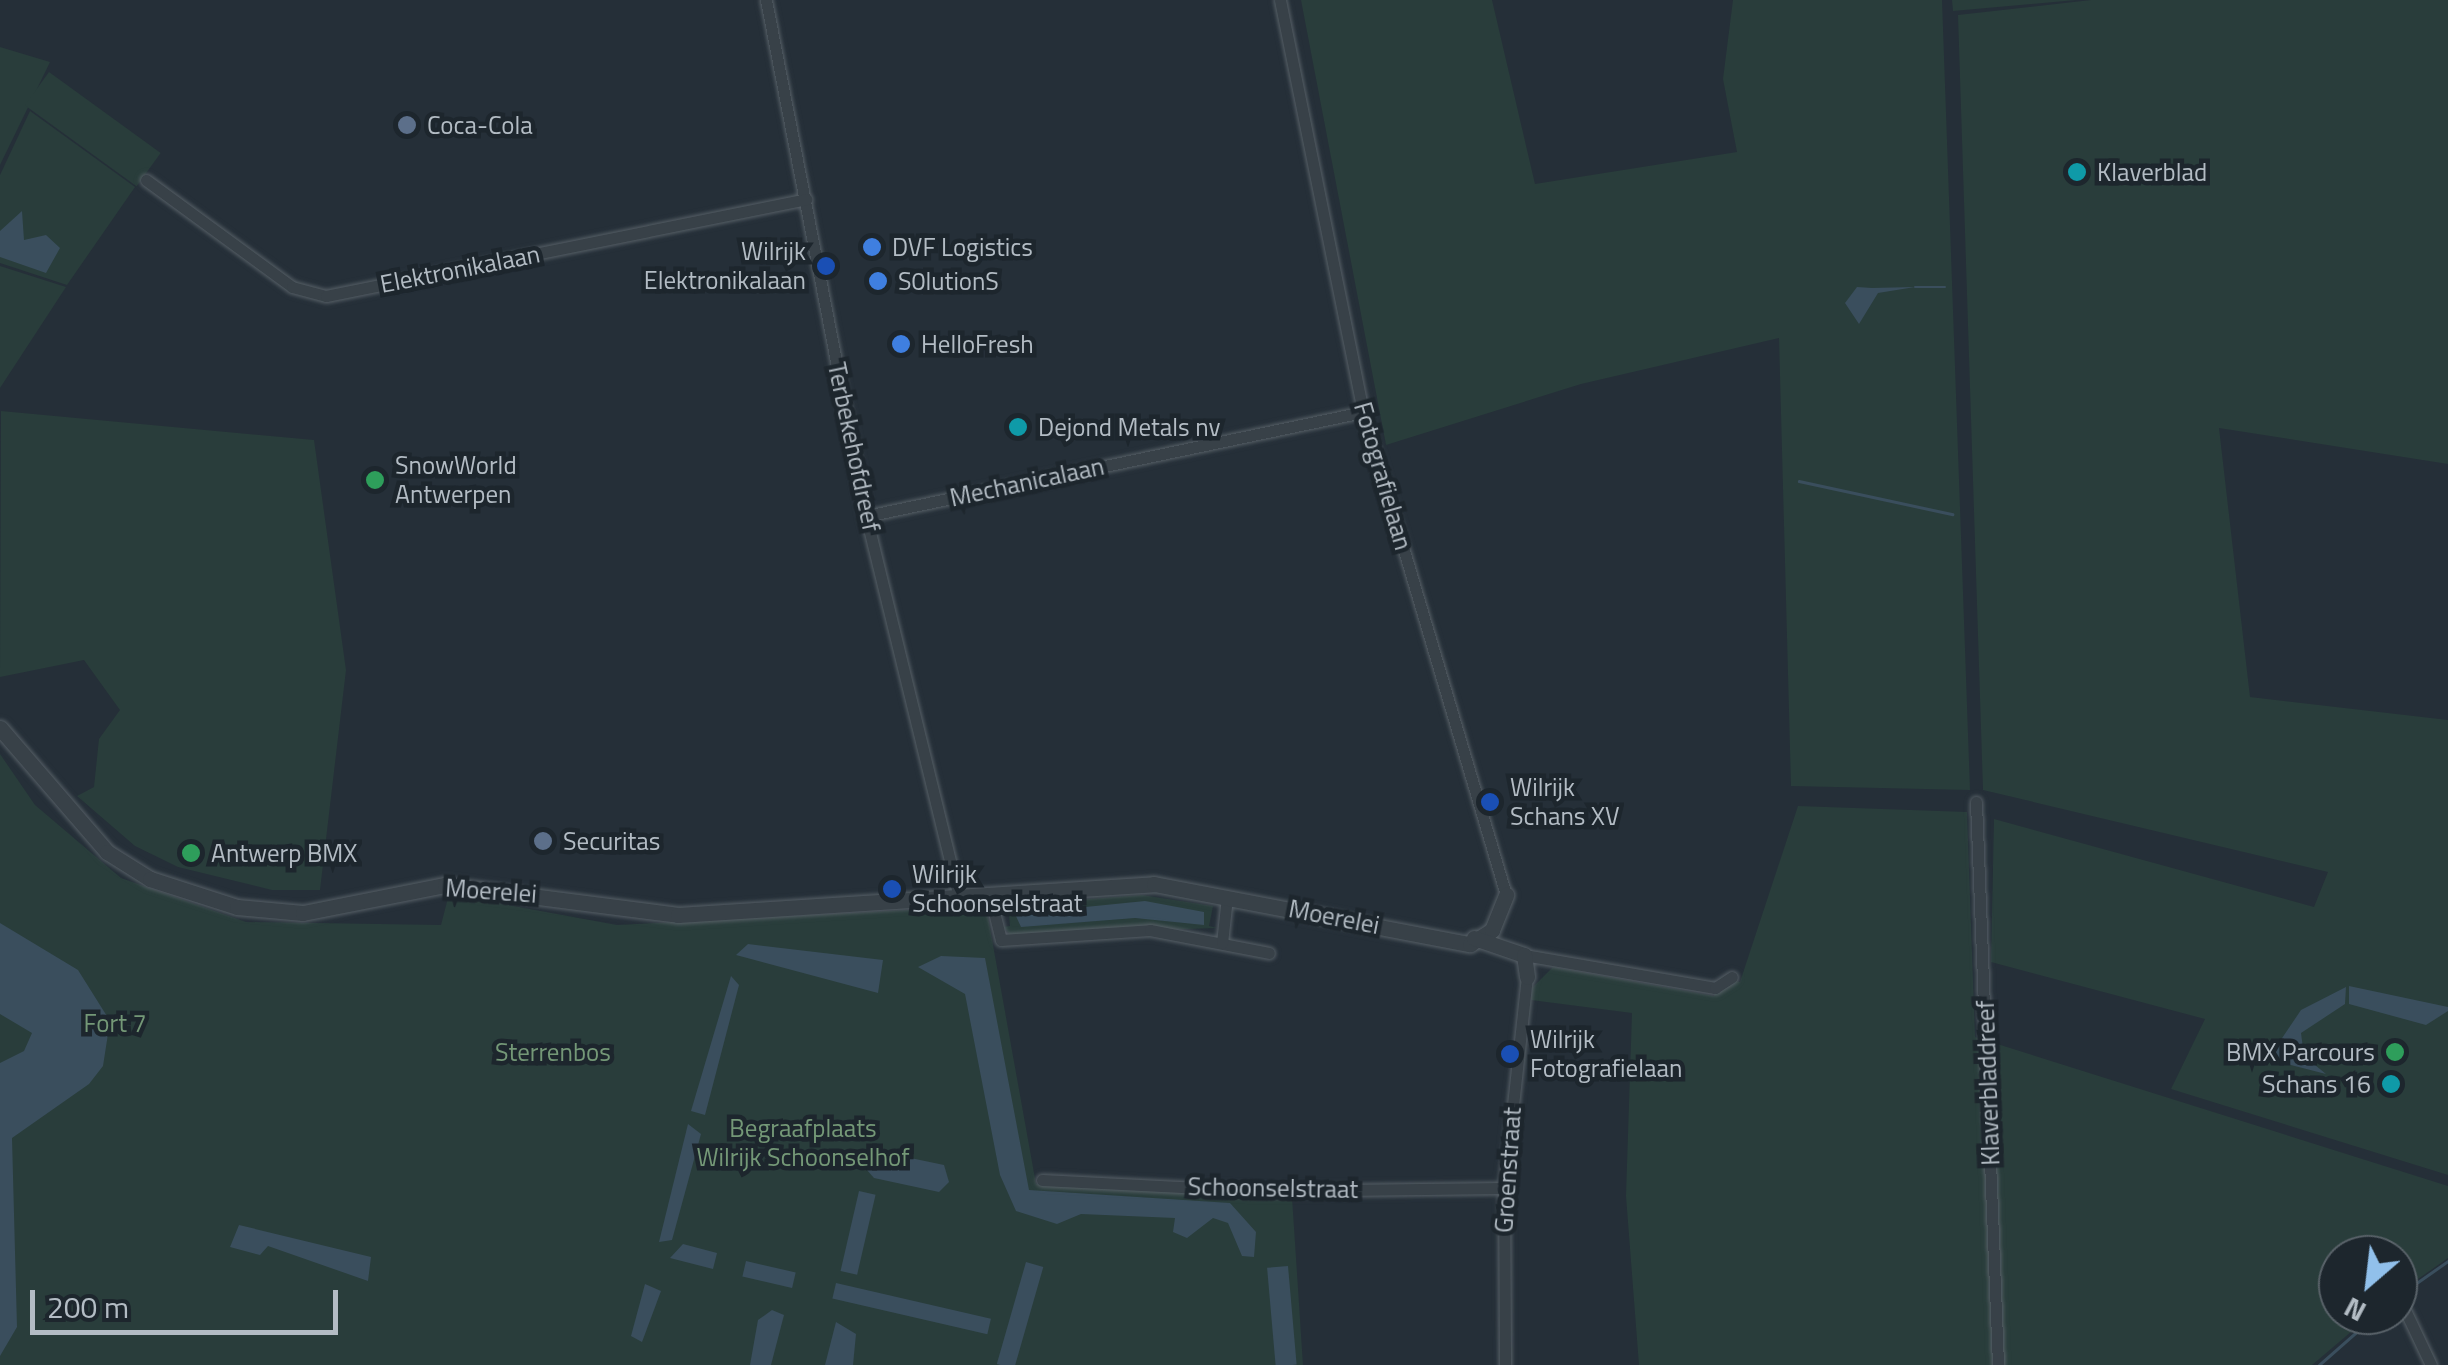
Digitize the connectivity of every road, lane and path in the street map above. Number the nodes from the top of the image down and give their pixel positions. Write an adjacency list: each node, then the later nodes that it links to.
1 (766, 0): 4 (street, Terbekehofdreef)
2 (1280, 0): 5 (street, Fotografielaan)
3 (146, 180): 4 (street, Elektronikalaan)
4 (806, 199): 6 (street, Terbekehofdreef)
5 (1364, 412): 6 (street, Mechanicalaan); 10 (street, Fotografielaan)
6 (866, 516): 9 (street, Terbekehofdreef)
7 (0, 728): 9 (street, Moerelei)
8 (1976, 802): 23 (street, Klaverbladdreef)
9 (957, 890): 11 (street, Moerelei)
10 (1506, 894): 13 (street, Fotografielaan)
11 (990, 896): 12 (street, Moerelei); 14 (street, Moerelei)
12 (1227, 897): 13 (street, Moerelei); 14 (street)
13 (1484, 939): 16 (street, Moerelei)
14 (1222, 944): 15 (street, Moerelei)
15 (1269, 953)
16 (1524, 955): 17 (street); 18 (street, Moerelei)
17 (1527, 976): 20 (street, Groenstraat)
18 (1732, 977)
19 (1042, 1180): 20 (street, Schoonselstraat)
20 (1504, 1188): 22 (street, Groenstraat)
21 (2417, 1335): 24 (street)
22 (1505, 1365)
23 (1998, 1365)
24 (2432, 1365)

